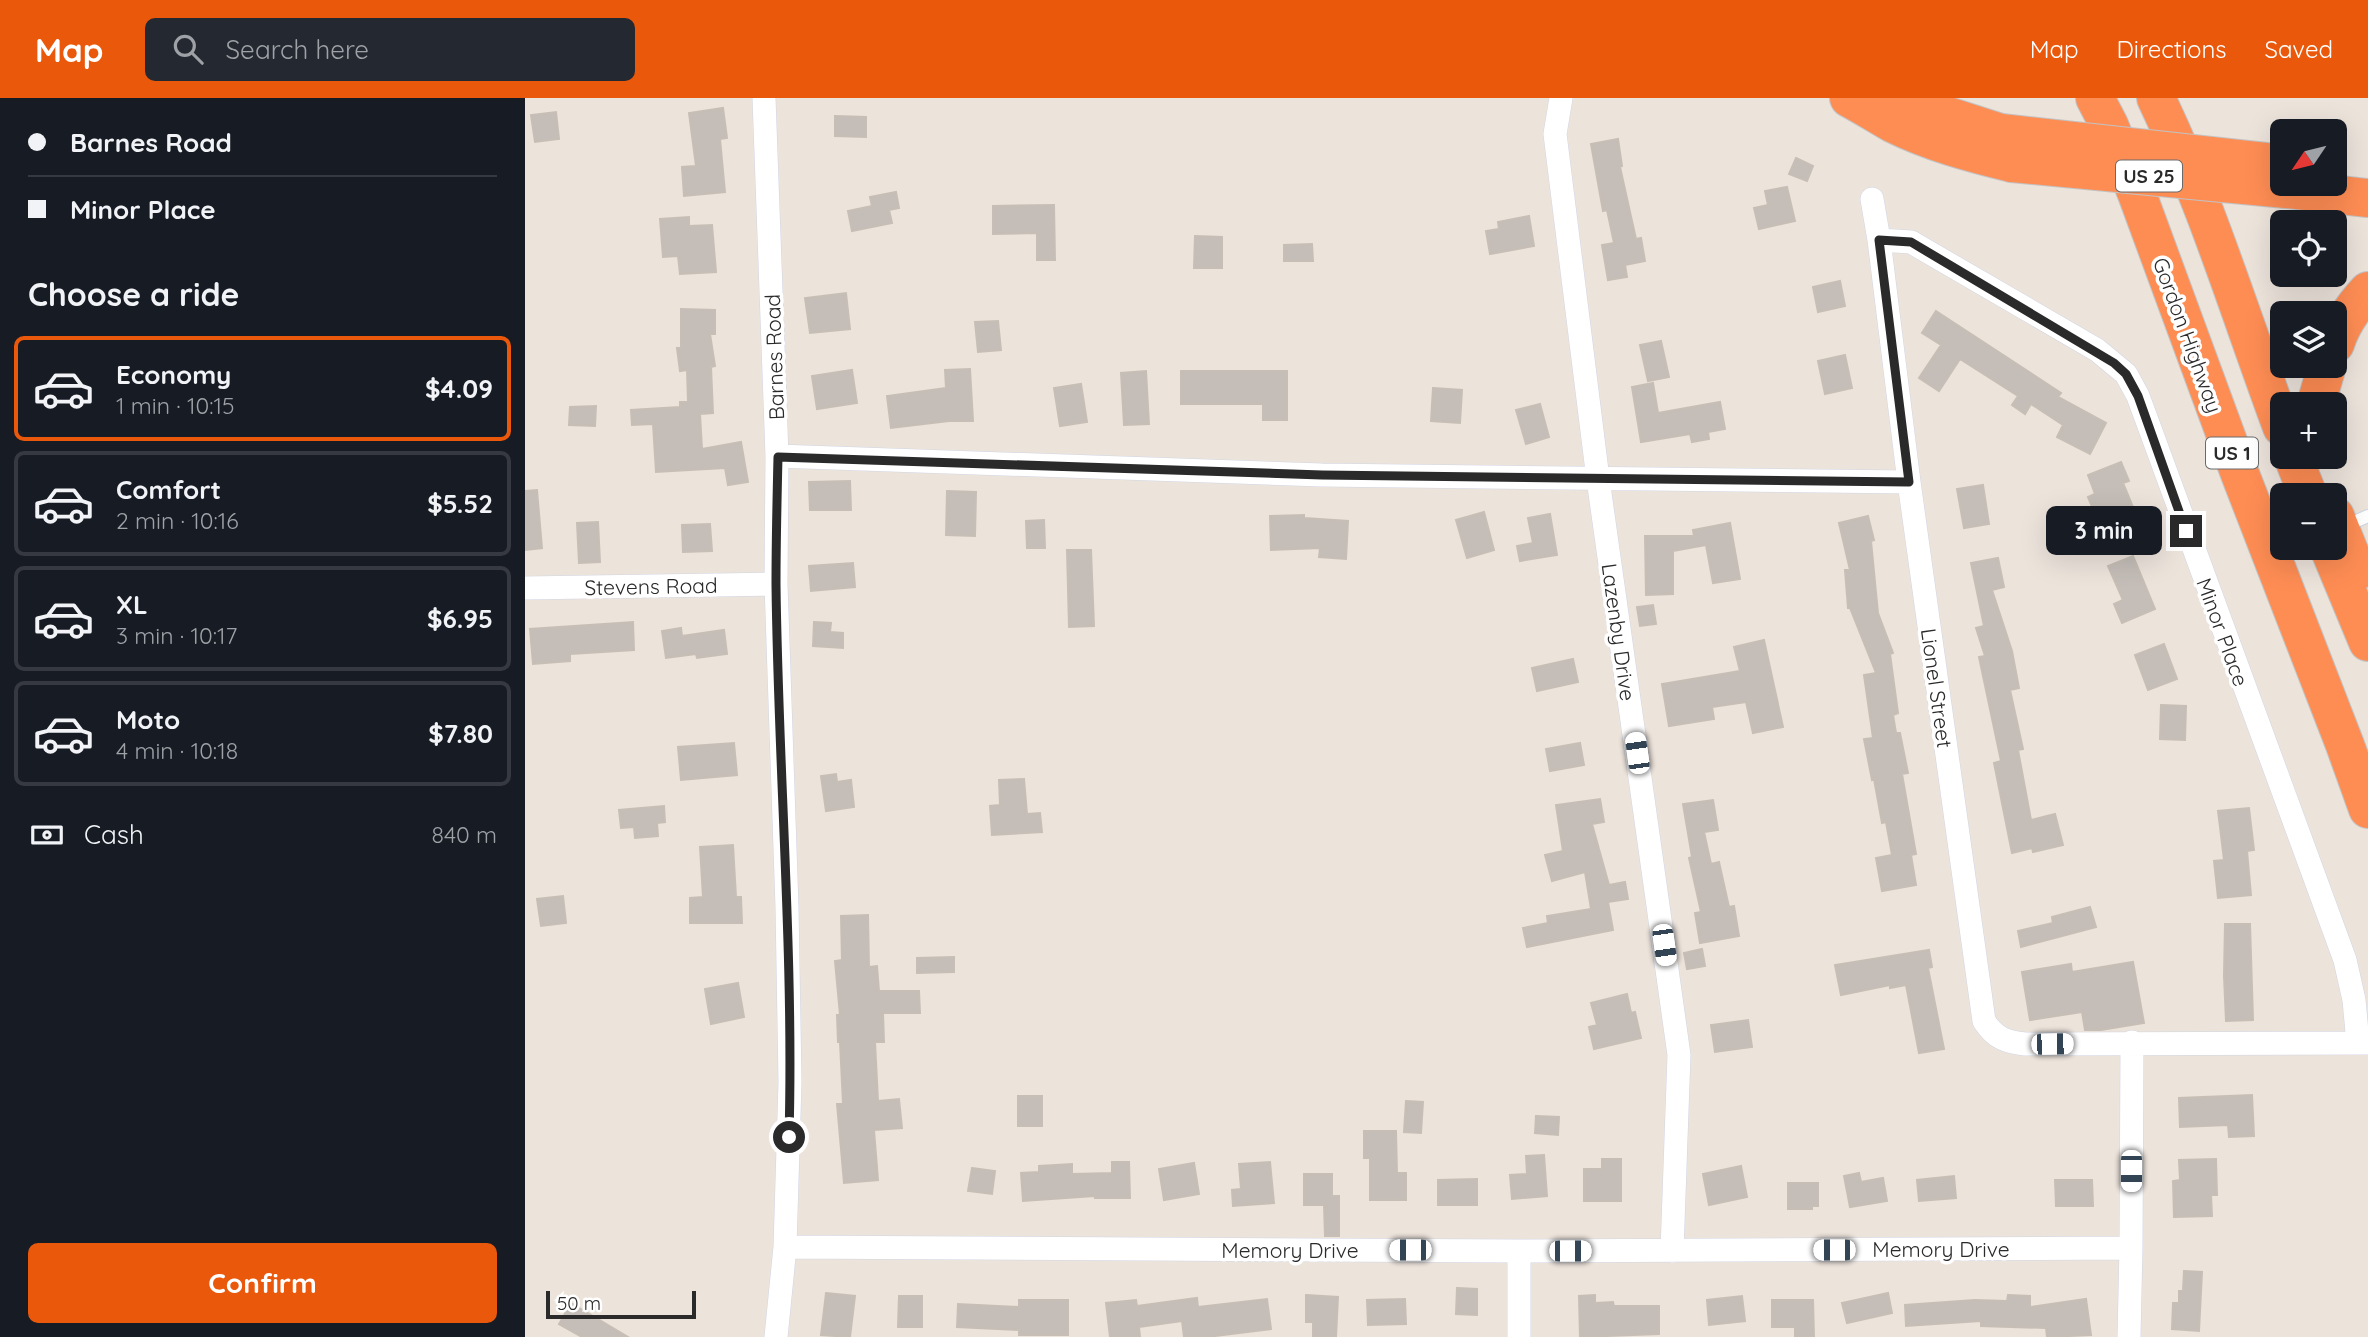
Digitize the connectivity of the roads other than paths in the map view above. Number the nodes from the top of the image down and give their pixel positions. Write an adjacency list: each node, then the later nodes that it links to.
1 (764, 98): 18 (street, Barnes Road)
2 (1561, 98): 19 (street, Lazenby Drive)
3 (1849, 98): 7 (highway, US 25)
4 (1902, 98): 7 (highway)
5 (2095, 98): 27 (highway, Gordon Highway / US 1)
6 (2156, 98): 17 (highway, US 1)
7 (2006, 148): 9 (highway, US 25, bridge)
8 (2347, 170): 10 (highway)
9 (2270, 171)
10 (2368, 173)
11 (2347, 192): 12 (highway, US 25)
12 (2368, 198)
13 (1872, 199): 14 (street, Lionel Street)
14 (1879, 240): 20 (street, Lionel Street); 29 (street, Minor Place)
15 (2368, 291): 16 (highway)
16 (2347, 323)
17 (2270, 393)
18 (778, 457): 19 (street); 23 (street, Barnes Road)
19 (1598, 479): 20 (street); 33 (street, Lazenby Drive)
20 (1909, 482): 28 (street, Lionel Street)
21 (2347, 540): 25 (highway)
22 (2347, 551): 26 (highway)
23 (776, 584): 24 (street, Stevens Road); 30 (street, Barnes Road)
24 (525, 588)
25 (2368, 599)
26 (2368, 642)
27 (2368, 809)
28 (2132, 1042): 29 (street, Lionel Street); 31 (street)
29 (2363, 1043)
30 (785, 1247): 32 (street, Memory Drive); 34 (street, Barnes Road)
31 (2131, 1248): 33 (street, Memory Drive); 36 (street)
32 (1518, 1251): 33 (street, Memory Drive); 35 (street)
33 (1672, 1251)
34 (775, 1337)
35 (1519, 1337)
36 (2129, 1337)

